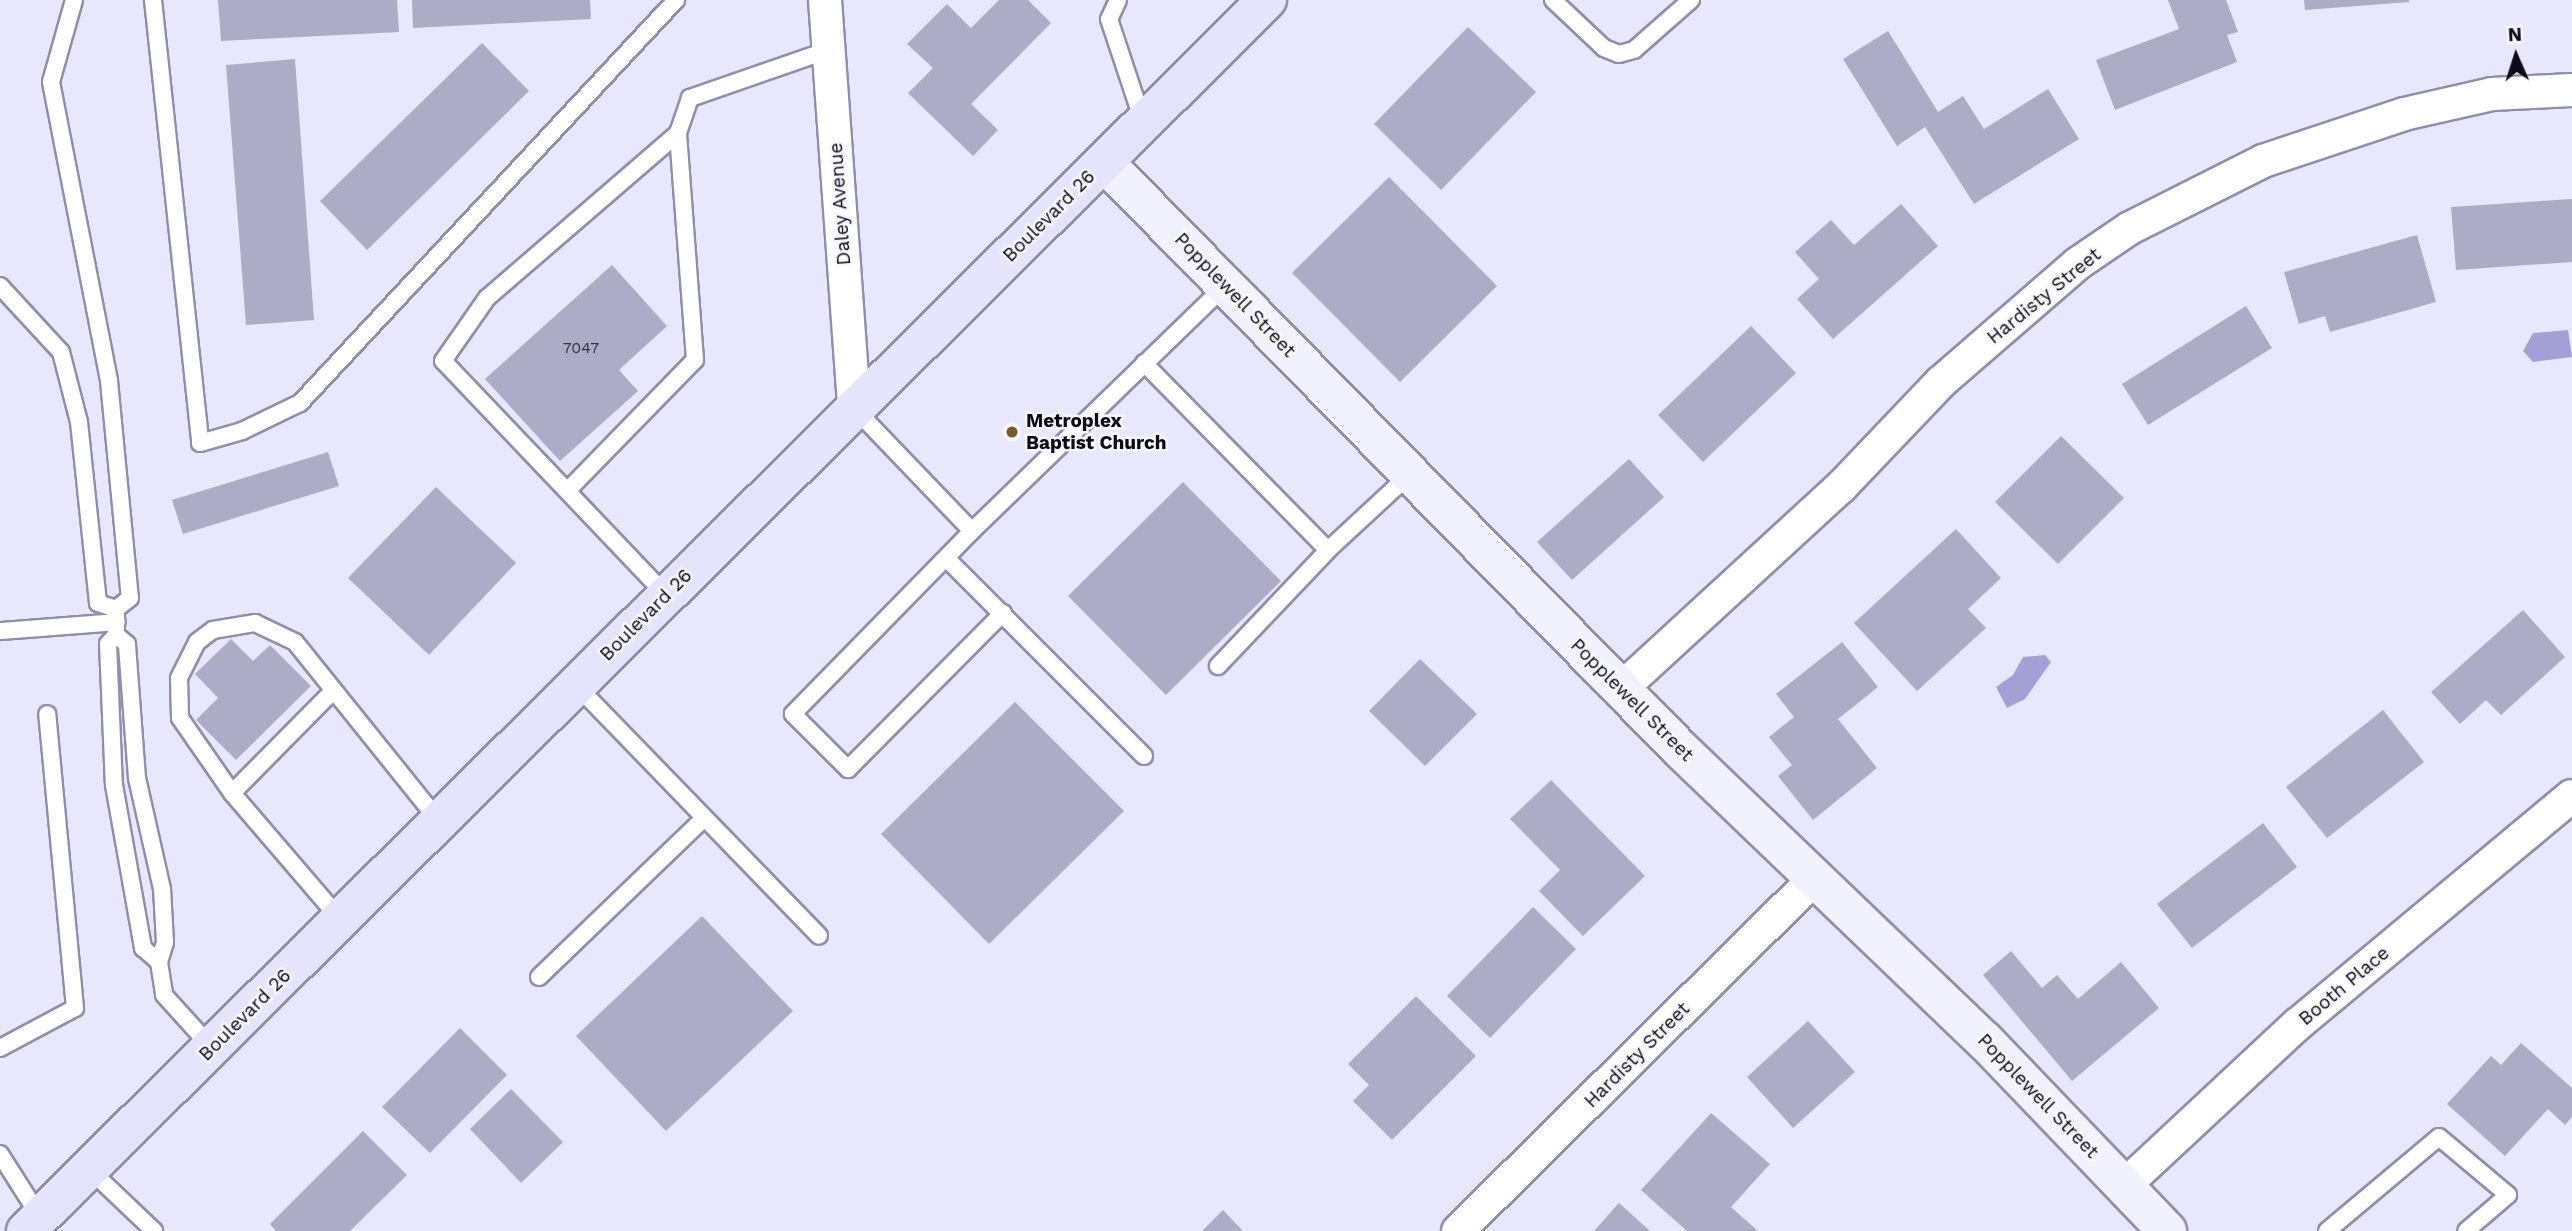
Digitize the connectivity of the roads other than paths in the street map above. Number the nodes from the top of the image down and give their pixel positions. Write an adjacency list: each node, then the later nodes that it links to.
1 (74, 0): 25 (lane)
2 (153, 0): 3 (lane)
3 (676, 0)
4 (825, 0): 9 (street, Daley Avenue)
5 (1118, 0): 11 (lane)
6 (1267, 0): 11 (main road, Boulevard 26)
7 (1553, 0): 8 (lane)
8 (1691, 0)
9 (829, 50): 12 (lane); 17 (street, Daley Avenue)
10 (2572, 90): 29 (street, Hardisty Street)
11 (1143, 123): 13 (main road, Boulevard 26)
12 (678, 133): 19 (lane); 19 (lane)
13 (1104, 162): 15 (street, Popplewell Street); 17 (main road, Boulevard 26)
14 (0, 286): 25 (lane)
15 (1226, 286): 16 (lane); 18 (street, Popplewell Street)
16 (1144, 363): 20 (lane); 21 (lane)
17 (854, 408): 20 (lane); 23 (main road, Boulevard 26)
18 (1410, 474): 21 (lane); 29 (street, Popplewell Street)
19 (569, 489): 23 (lane)
20 (972, 531): 22 (lane)
21 (1328, 550): 27 (lane)
22 (946, 558): 24 (lane); 24 (lane)
23 (666, 595): 28 (main road, Boulevard 26)
24 (1003, 613): 32 (lane)
25 (116, 622): 26 (lane); 40 (lane); 40 (lane)
26 (0, 631)
27 (1218, 666)
28 (576, 685): 35 (lane); 36 (main road, Boulevard 26)
29 (1621, 689): 37 (street, Popplewell Street)
30 (333, 691): 33 (lane); 33 (lane); 36 (lane)
31 (47, 714): 42 (lane)
32 (1144, 757)
33 (232, 793): 38 (lane)
34 (2572, 796): 46 (street, Booth Place)
35 (704, 818): 39 (lane); 41 (lane)
36 (439, 821): 38 (main road, Boulevard 26)
37 (1815, 878): 46 (street, Popplewell Street); 49 (street, Hardisty Street)
38 (340, 920): 43 (main road, Boulevard 26)
39 (819, 936)
40 (159, 962): 43 (lane)
41 (539, 977)
42 (0, 1048)
43 (212, 1048): 45 (main road, Boulevard 26)
44 (0, 1154): 47 (lane)
45 (89, 1169): 47 (main road, Boulevard 26); 48 (lane)
46 (2124, 1186): 50 (street, Popplewell Street)
47 (33, 1224)
48 (154, 1231)
49 (1458, 1231)
50 (2167, 1231)
51 (2327, 1231): 52 (lane)
52 (2466, 1231)

